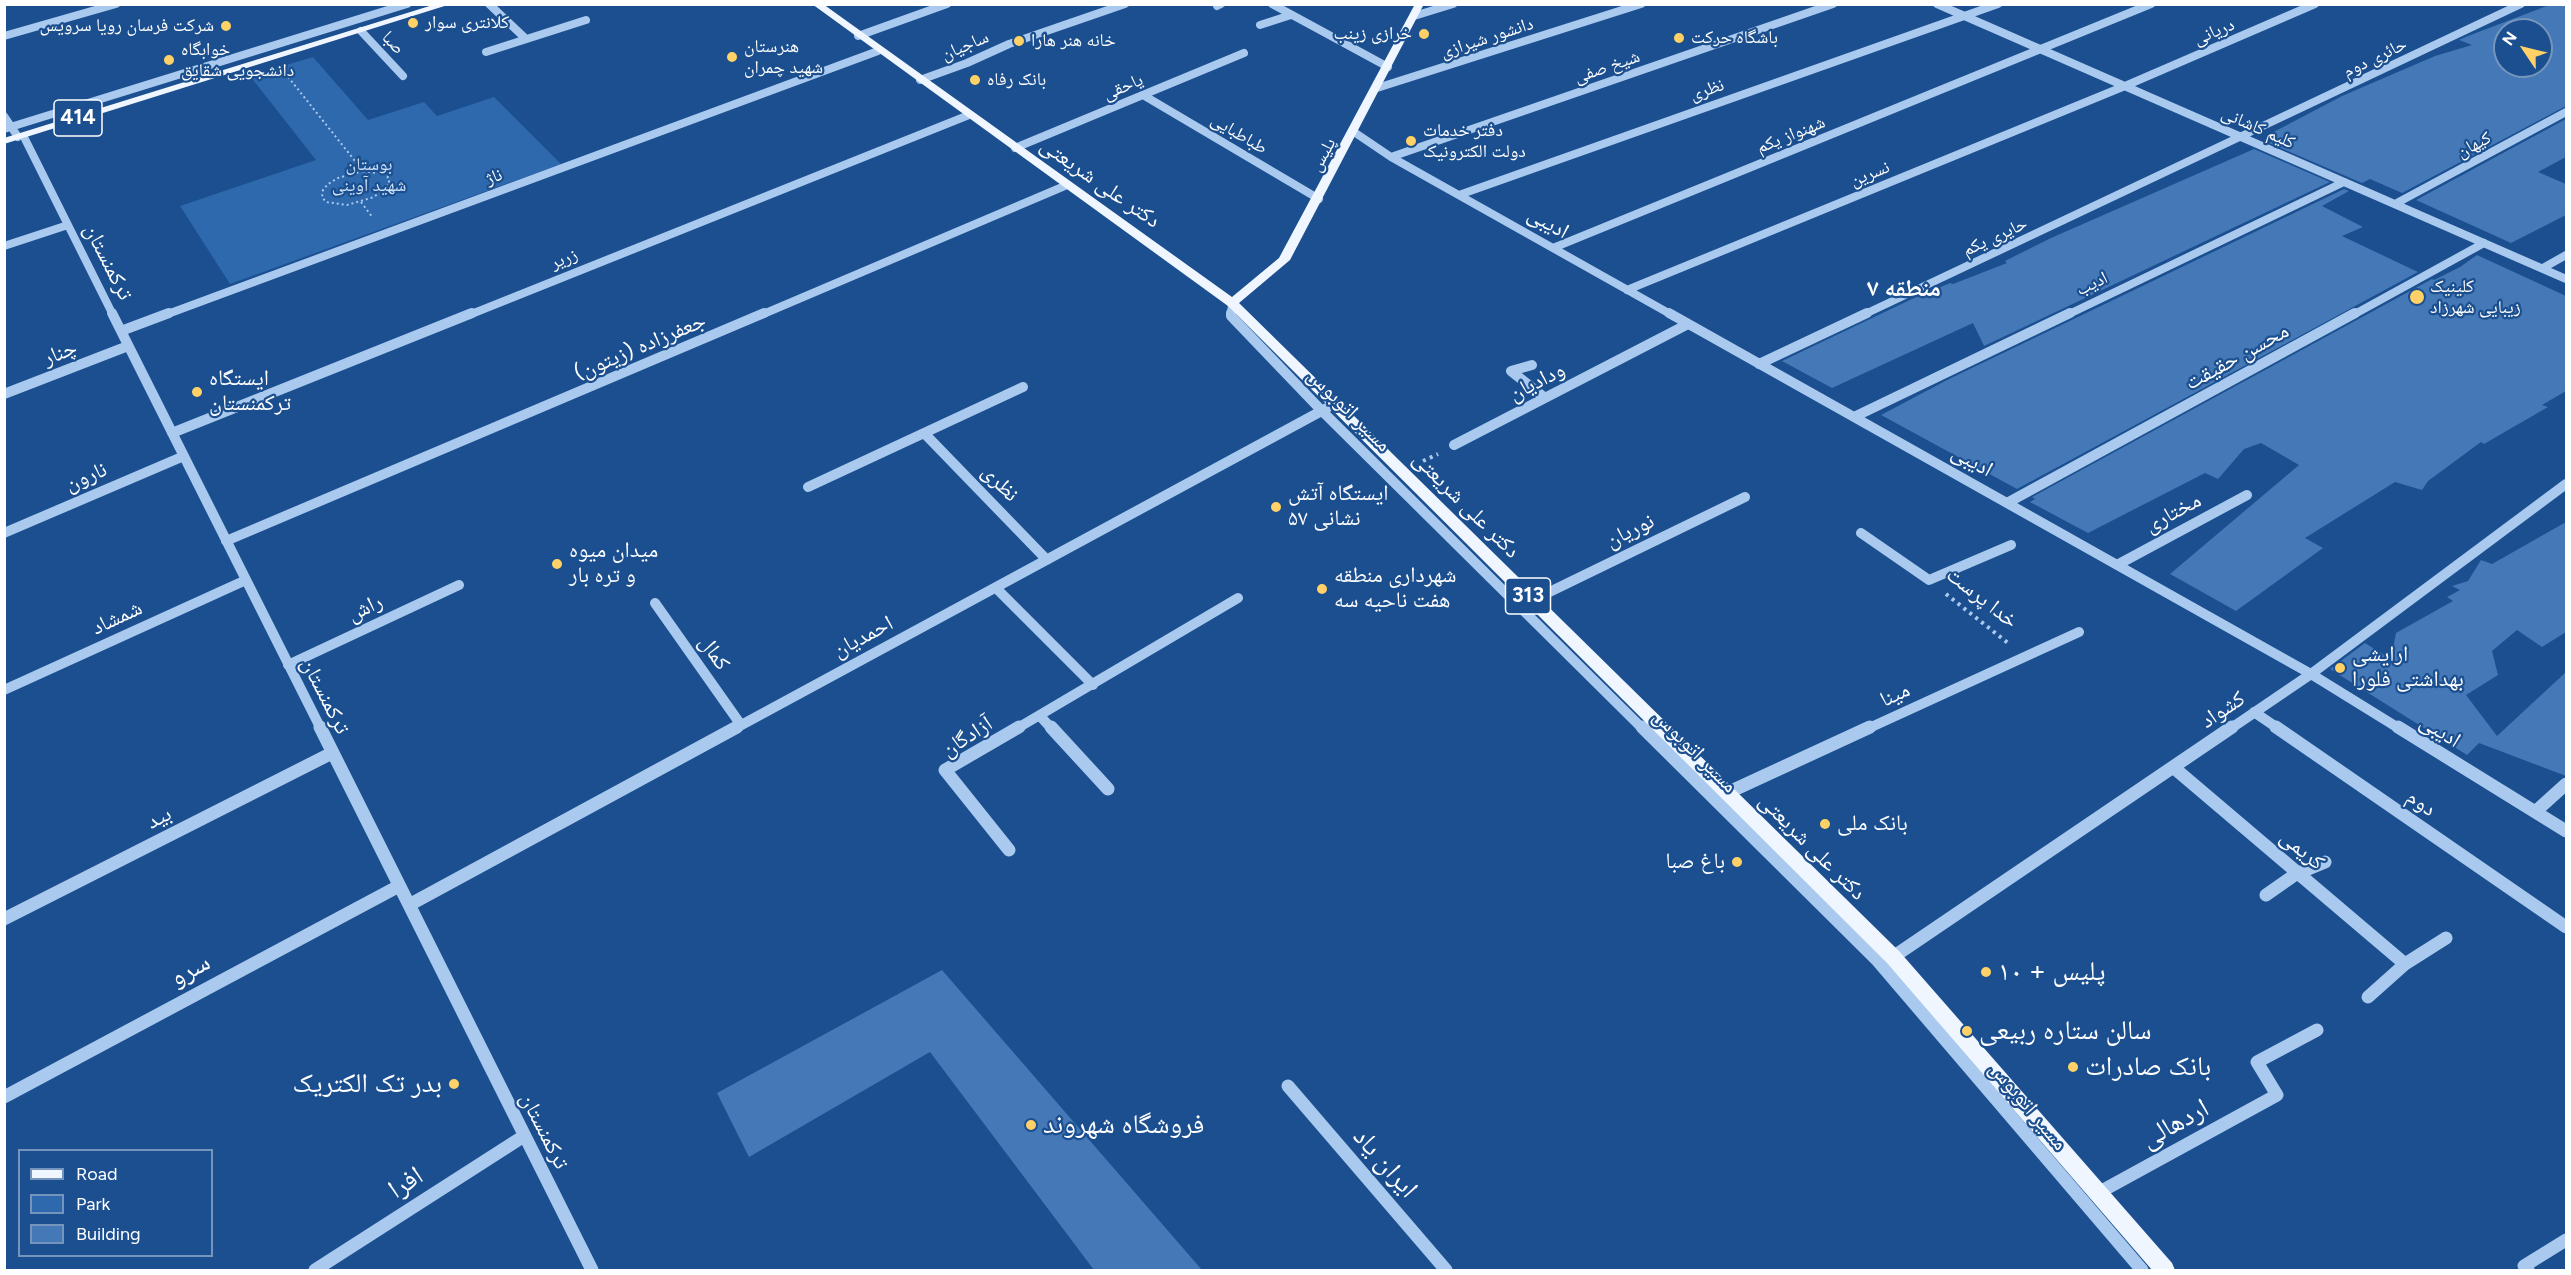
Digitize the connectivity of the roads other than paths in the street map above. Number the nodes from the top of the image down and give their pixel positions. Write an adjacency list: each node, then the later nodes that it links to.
1 (116, 4): 24 (street)
2 (407, 4): 41 (street)
3 (447, 4): 23 (main road, 414)
4 (489, 4): 26 (street)
5 (816, 4): 25 (main road, دکتر علی شریعتی / 313)
6 (947, 4): 25 (street)
7 (1125, 4): 33 (street, ساجیان)
8 (1272, 4): 18 (street)
9 (1453, 4): 19 (street)
10 (1641, 4): 35 (street, دانشور شیرازی)
11 (1833, 4): 46 (street, شیخ صفی)
12 (1937, 4): 20 (street, کلیم کاشانی)
13 (1998, 4): 20 (street, نظری)
14 (2151, 4): 27 (street, شهنواز یکم)
15 (2315, 4): 34 (street, دریانی)
16 (2521, 4): 42 (street, حائری دوم)
17 (1419, 5): 19 (main road, پلیس)
18 (1291, 15): 22 (street); 31 (street)
19 (1414, 16): 31 (main road, پلیس)
20 (1965, 17): 27 (street, کلیم کاشانی); 49 (street, نظری)
21 (586, 20): 26 (street)
22 (1260, 25)
23 (361, 31): 32 (street, صبا); 41 (main road, 414)
24 (4, 36)
25 (858, 36): 28 (main road, دکتر علی شریعتی / 313)
26 (526, 39): 29 (street)
27 (2040, 50): 34 (street, کلیم کاشانی); 55 (street, شهنواز یکم)
28 (878, 51): 33 (main road, دکتر علی شریعتی / 313); 62 (street, ناژ)
29 (486, 52)
30 (1244, 53): 36 (street, یاحقی)
31 (1388, 67): 35 (main road, پلیس)
32 (403, 76)
33 (920, 80): 38 (main road, دکتر علی شریعتی / 313)
34 (2125, 86): 42 (street, کلیم کاشانی); 59 (street, نسرین)
35 (1377, 88): 40 (main road, پلیس)
36 (1143, 95): 45 (street, یاحقی); 50 (street, طباطبایی)
37 (2566, 112): 51 (street, کیهان)
38 (969, 115): 45 (main road, دکتر علی شریعتی / 313); 71 (street, زریر)
39 (4, 116): 41 (street, ترکمنستان)
40 (1354, 132): 46 (street, ادیبی); 50 (main road, پلیس)
41 (15, 133): 43 (main road, 414); 44 (main road, 414); 52 (street, ترکمنستان)
42 (2242, 138): 47 (street, کلیم کاشانی); 64 (street, حایری یکم)
43 (4, 141)
44 (4, 146)
45 (1015, 148): 48 (main road, دکتر علی شریعتی / 313)
46 (1391, 157): 49 (street, ادیبی)
47 (2344, 182): 51 (street, کلیم کاشانی); 70 (street, ادیب)
48 (1067, 185): 60 (main road, دکتر علی شریعتی / 313); 82 (street, جعفرزاده (زیتون))
49 (1459, 195): 55 (street, ادیبی)
50 (1319, 199): 60 (main road, پلیس)
51 (2395, 204): 53 (street, کلیم کاشانی)
52 (68, 225): 54 (street); 62 (street, ترکمنستان)
53 (2484, 243): 57 (street, کلیم کاشانی); 79 (street, محسن حقیقت)
54 (4, 246)
55 (1553, 248): 59 (street, ادیبی)
56 (2566, 255): 57 (street)
57 (2543, 268): 58 (street, کلیم کاشانی)
58 (2566, 279)
59 (1627, 290): 61 (street, ادیبی)
60 (1232, 303): 69 (main road, دکتر علی شریعتی / 313)
61 (1688, 324): 64 (street, ادیبی); 68 (street, ودادیان)
62 (121, 331): 63 (street, ترکمنستان)
63 (128, 346): 67 (street, چنار); 71 (street, ترکمنستان)
64 (1759, 364): 70 (street, ادیبی)
65 (1532, 365): 68 (street)
66 (1023, 387): 72 (street)
67 (4, 394)
68 (1545, 398): 73 (street, ودادیان)
69 (1328, 408): 84 (street, احمدیان); 90 (main road, دکتر علی شریعتی / 313); 128 (street, مسیر اتوبوس)
70 (1854, 417): 79 (street, ادیبی)
71 (172, 433): 74 (street, ترکمنستان)
72 (925, 434): 76 (street); 84 (street, نظری)
73 (1454, 445)
74 (184, 456): 80 (street, نارون); 82 (street, ترکمنستان)
75 (2566, 484): 94 (street, کشواد)
76 (808, 487)
77 (2247, 495): 85 (street, مختاری)
78 (1745, 497): 90 (street, نوریان)
79 (2007, 503): 85 (street, ادیبی)
80 (4, 533)
81 (1861, 533): 83 (street, خدا پرست)
82 (226, 541): 86 (street, ترکمنستان)
83 (2011, 545)
84 (1047, 560): 88 (street, احمدیان)
85 (2117, 565): 94 (street, ادیبی)
86 (246, 580): 93 (street, ترکمنستان); 96 (street, شمشاد)
87 (459, 585): 93 (street, راش)
88 (996, 588): 95 (street); 99 (street, احمدیان)
89 (1238, 598): 95 (street, آزادگان)
90 (1533, 600): 104 (main road, دکتر علی شریعتی / 313)
91 (655, 603): 99 (street, کمال)
92 (2079, 632): 104 (street, مینا)
93 (288, 665): 100 (street, ترکمنستان)
94 (2311, 674): 97 (street, کشواد); 105 (street, ادیبی)
95 (1093, 686): 98 (street, آزادگان)
96 (4, 690)
97 (2254, 712): 101 (street, کشواد); 114 (street, دوم)
98 (1040, 716): 103 (street); 107 (street, آزادگان)
99 (741, 725): 112 (street, احمدیان)
100 (332, 753): 110 (street, ترکمنستان); 113 (street, بید)
101 (2173, 767): 109 (street, کریمی); 116 (street, کشواد)
102 (2566, 784): 105 (street)
103 (1108, 789)
104 (1727, 793): 116 (main road, دکتر علی شریعتی / 313)
105 (2535, 812): 106 (street, ادیبی)
106 (2566, 831)
107 (1009, 849)
108 (2325, 862): 109 (street)
109 (2296, 874): 111 (street); 117 (street, کریمی)
110 (399, 886): 112 (street, ترکمنستان); 121 (street, سرو)
111 (2266, 895)
112 (409, 905): 122 (street, ترکمنستان)
113 (4, 919)
114 (2566, 927)
115 (2446, 938): 117 (street)
116 (1893, 957): 123 (main road, دکتر علی شریعتی / 313)
117 (2405, 964): 118 (street)
118 (2368, 997)
119 (2317, 1030): 123 (street, اردهالی)
120 (1288, 1086): 127 (street, ایران یاد)
121 (4, 1097)
122 (524, 1136): 125 (street, افرا); 126 (street, ترکمنستان)
123 (2098, 1193): 129 (main road, دکتر علی شریعتی / 313)
124 (2566, 1240): 130 (street)
125 (315, 1270)
126 (592, 1270)
127 (1446, 1270)
128 (2142, 1270)
129 (2165, 1270)
130 (2528, 1270)

